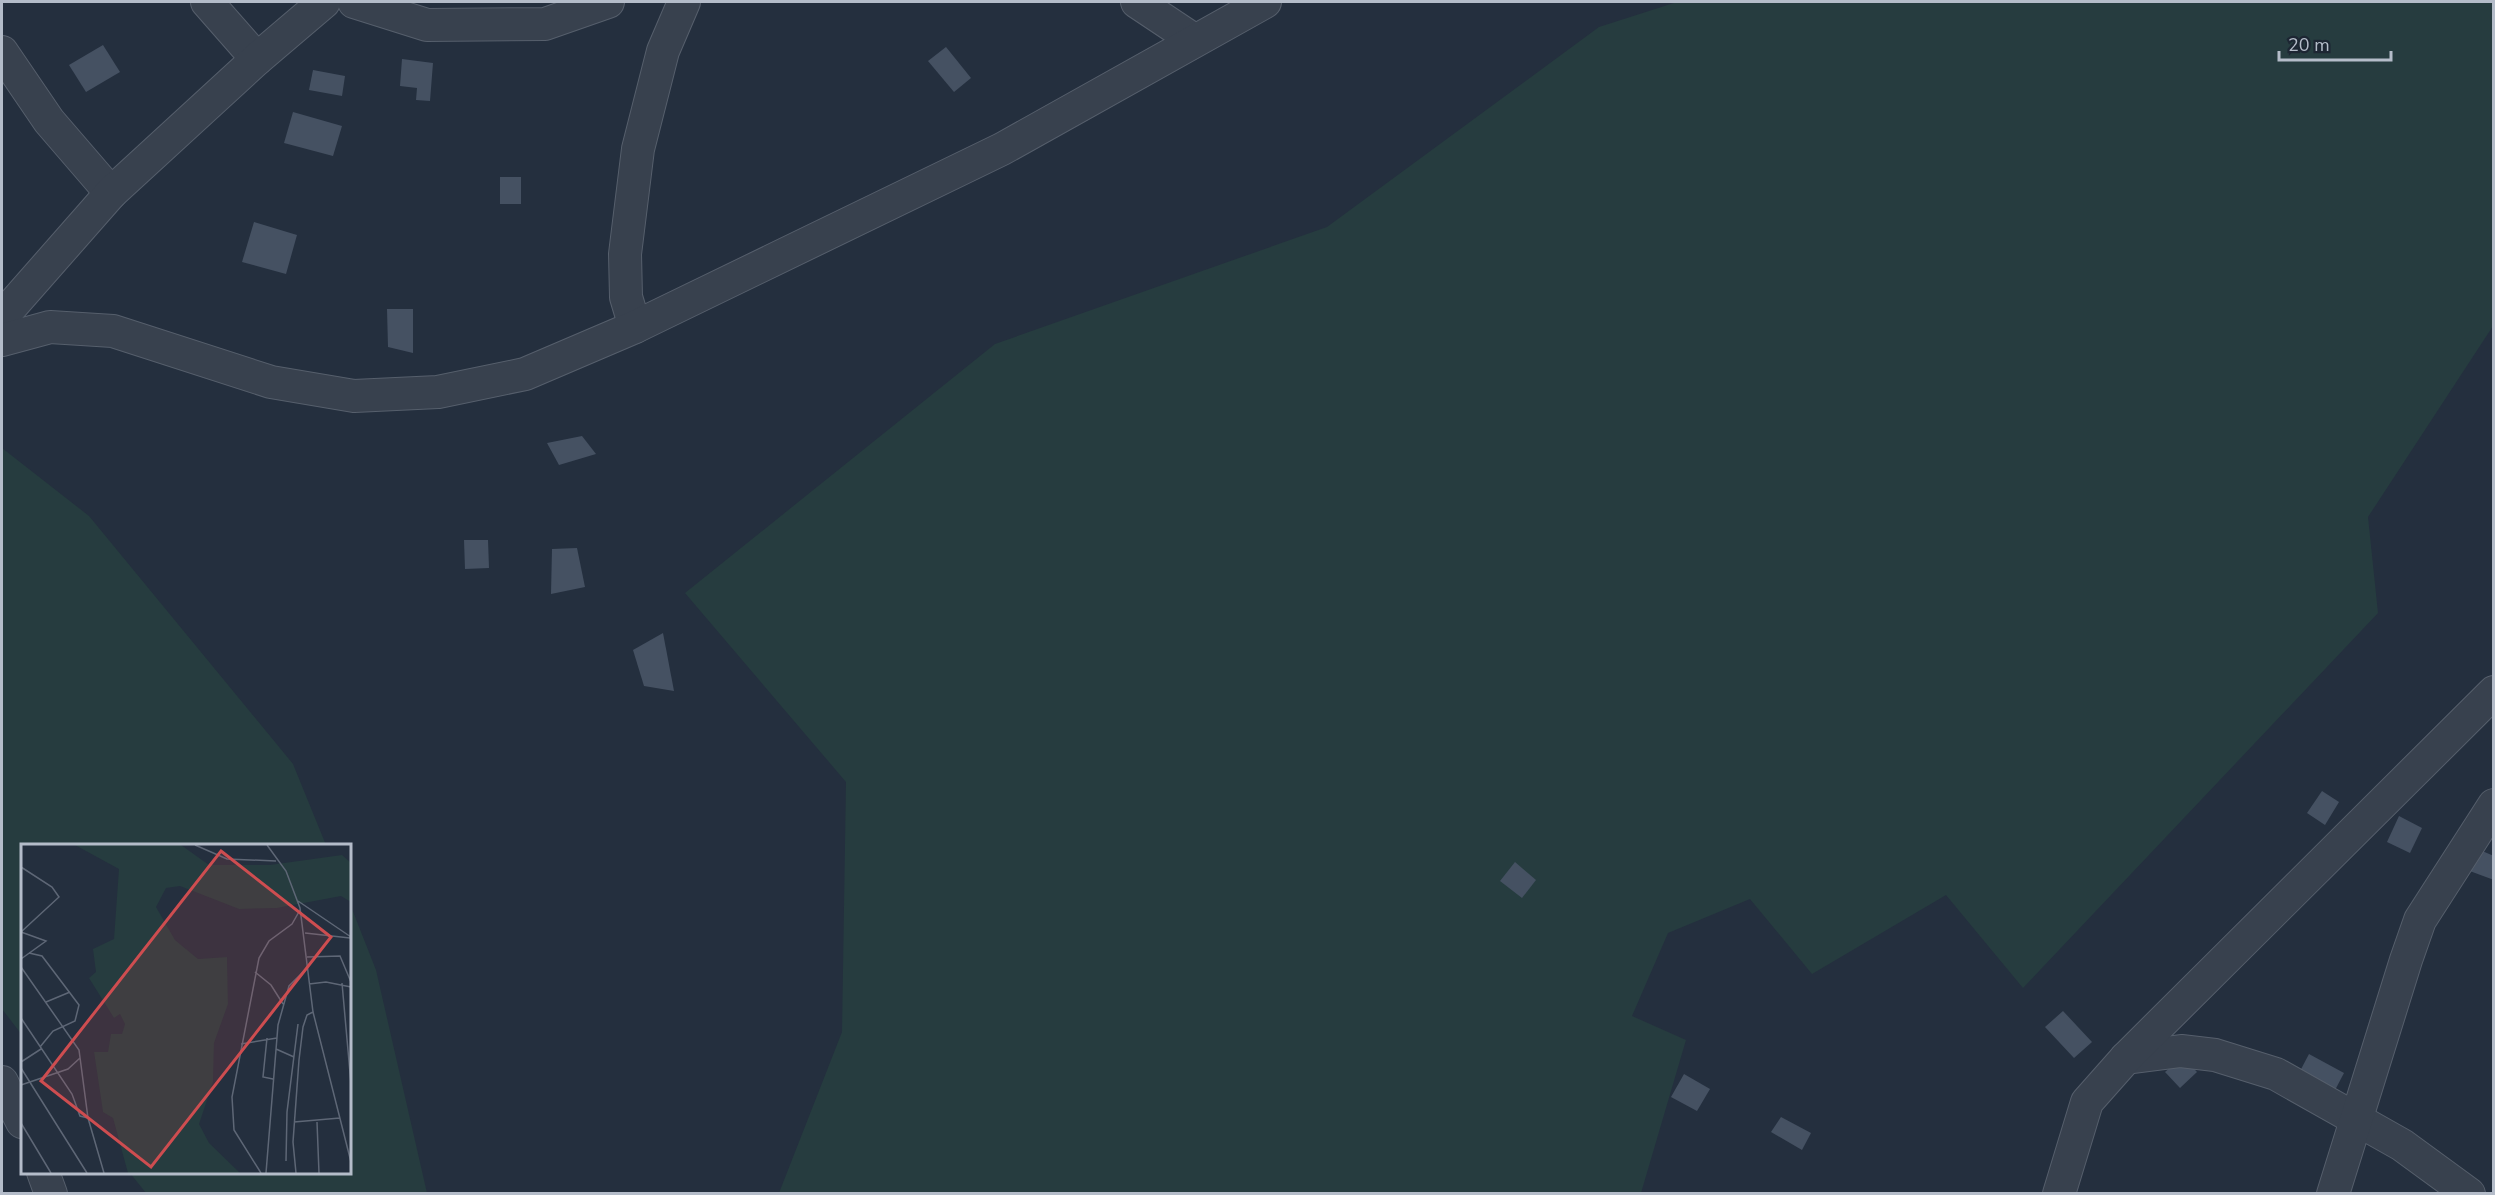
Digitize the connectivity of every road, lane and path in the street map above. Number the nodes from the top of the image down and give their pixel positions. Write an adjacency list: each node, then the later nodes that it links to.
1 (207, 2): 10 (street)
2 (324, 2): 10 (street)
3 (354, 2): 4 (street)
4 (608, 2)
5 (684, 2): 13 (street)
6 (1137, 2): 8 (street)
7 (1265, 2): 8 (street)
8 (1194, 40): 13 (street)
9 (2, 52): 11 (street)
10 (257, 59): 11 (street)
11 (111, 193): 12 (street)
12 (2, 316)
13 (635, 327): 14 (street)
14 (2, 340)
15 (2493, 692): 17 (street)
16 (2493, 805): 20 (street)
17 (2126, 1058): 20 (street); 23 (street)
18 (2, 1082): 19 (street)
19 (21, 1120)
20 (2356, 1121): 24 (street); 25 (street)
21 (43, 1174): 22 (street)
22 (51, 1194)
23 (2059, 1194)
24 (2333, 1194)
25 (2469, 1194)

